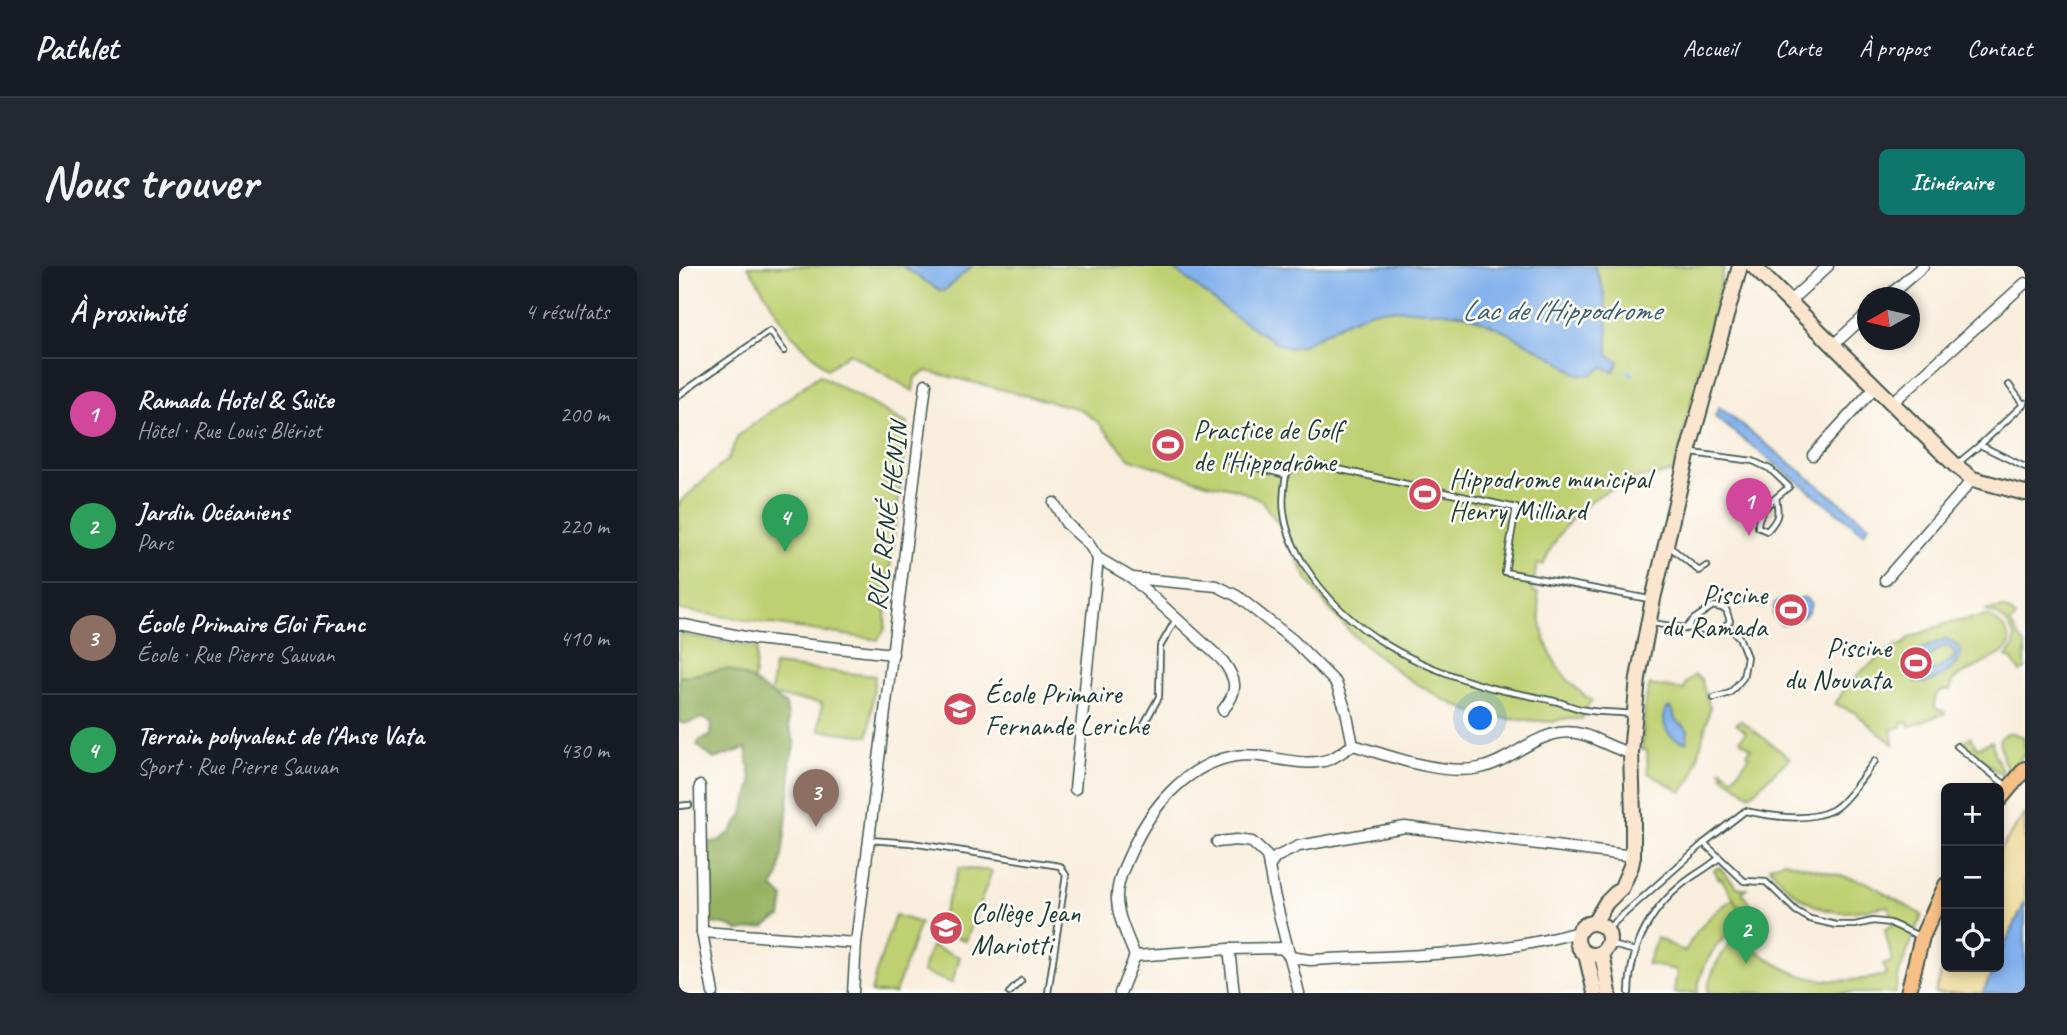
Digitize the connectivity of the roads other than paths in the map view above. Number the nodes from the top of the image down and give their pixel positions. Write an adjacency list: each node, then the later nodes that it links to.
1 (1740, 266): 18 (street)
2 (1753, 266): 7 (street)
3 (1828, 266): 7 (street)
4 (1923, 266): 6 (street)
5 (2025, 283): 15 (street)
6 (1899, 287)
7 (1790, 301): 9 (street)
8 (1857, 323): 9 (street)
9 (1832, 346): 13 (street)
10 (784, 351): 14 (lane)
11 (926, 384): 39 (street, RUE RENÉ HENIN)
12 (2009, 385): 16 (lane)
13 (1876, 386): 15 (street); 19 (street)
14 (679, 395)
15 (1892, 403): 21 (street)
16 (2024, 403): 17 (lane)
17 (1980, 445): 21 (lane); 22 (lane)
18 (1688, 452): 26 (lane); 28 (street)
19 (1813, 456)
20 (1226, 460): 23 (lane)
21 (1955, 465): 24 (street)
22 (2025, 467)
23 (1286, 475): 33 (lane); 42 (lane)
24 (1973, 479): 25 (street); 31 (street)
25 (2025, 494)
26 (1776, 498): 26 (lane)
27 (1054, 503): 29 (street)
28 (1666, 543): 30 (lane); 33 (street)
29 (1098, 558): 32 (street); 51 (street)
30 (1707, 566)
31 (1887, 576)
32 (1132, 578): 34 (street); 44 (street)
33 (1653, 599): 35 (street)
34 (1176, 619): 41 (street); 43 (lane)
35 (1648, 623): 38 (lane); 42 (street)
36 (679, 624): 39 (street)
37 (1726, 625): 38 (lane); 38 (lane); 40 (lane)
38 (1685, 629)
39 (893, 653): 55 (street, RUE RENÉ HENIN)
40 (1713, 698)
41 (1223, 710)
42 (1633, 714): 46 (street)
43 (1144, 724)
44 (1353, 745): 46 (street); 70 (street)
45 (1957, 746): 50 (lane)
46 (1631, 753): 58 (street)
47 (1875, 761): 57 (lane)
48 (2025, 769): 50 (main road)
49 (700, 786): 62 (street)
50 (2008, 787): 52 (main road)
51 (1075, 789)
52 (2004, 793)
53 (689, 805): 54 (lane)
54 (679, 806)
55 (869, 839): 66 (street, RUE RENÉ HENIN); 76 (lane)
56 (1217, 842): 60 (street)
57 (1704, 843): 59 (lane); 64 (lane)
58 (1633, 856): 60 (street); 64 (street)
59 (1719, 858): 65 (lane); 68 (lane)
60 (1269, 867): 71 (street)
61 (1941, 897): 65 (main road)
62 (702, 932): 66 (street); 73 (street)
63 (1578, 932): 64 (street); 69 (street); 71 (street)
64 (1603, 936): 68 (lane); 69 (street); 81 (street)
65 (1922, 937): 83 (main road)
66 (856, 943): 74 (street, RUE RENÉ HENIN)
67 (1229, 948): 70 (street); 71 (street); 78 (street)
68 (1635, 951): 82 (lane)
69 (1586, 954): 80 (street)
70 (1135, 956): 77 (street)
71 (1290, 957): 79 (street)
72 (1021, 981): 75 (lane)
73 (713, 993)
74 (853, 993)
75 (1009, 993)
76 (1048, 993)
77 (1120, 993)
78 (1234, 993)
79 (1299, 993)
80 (1595, 993)
81 (1609, 993)
82 (1629, 993)
83 (1907, 993)

